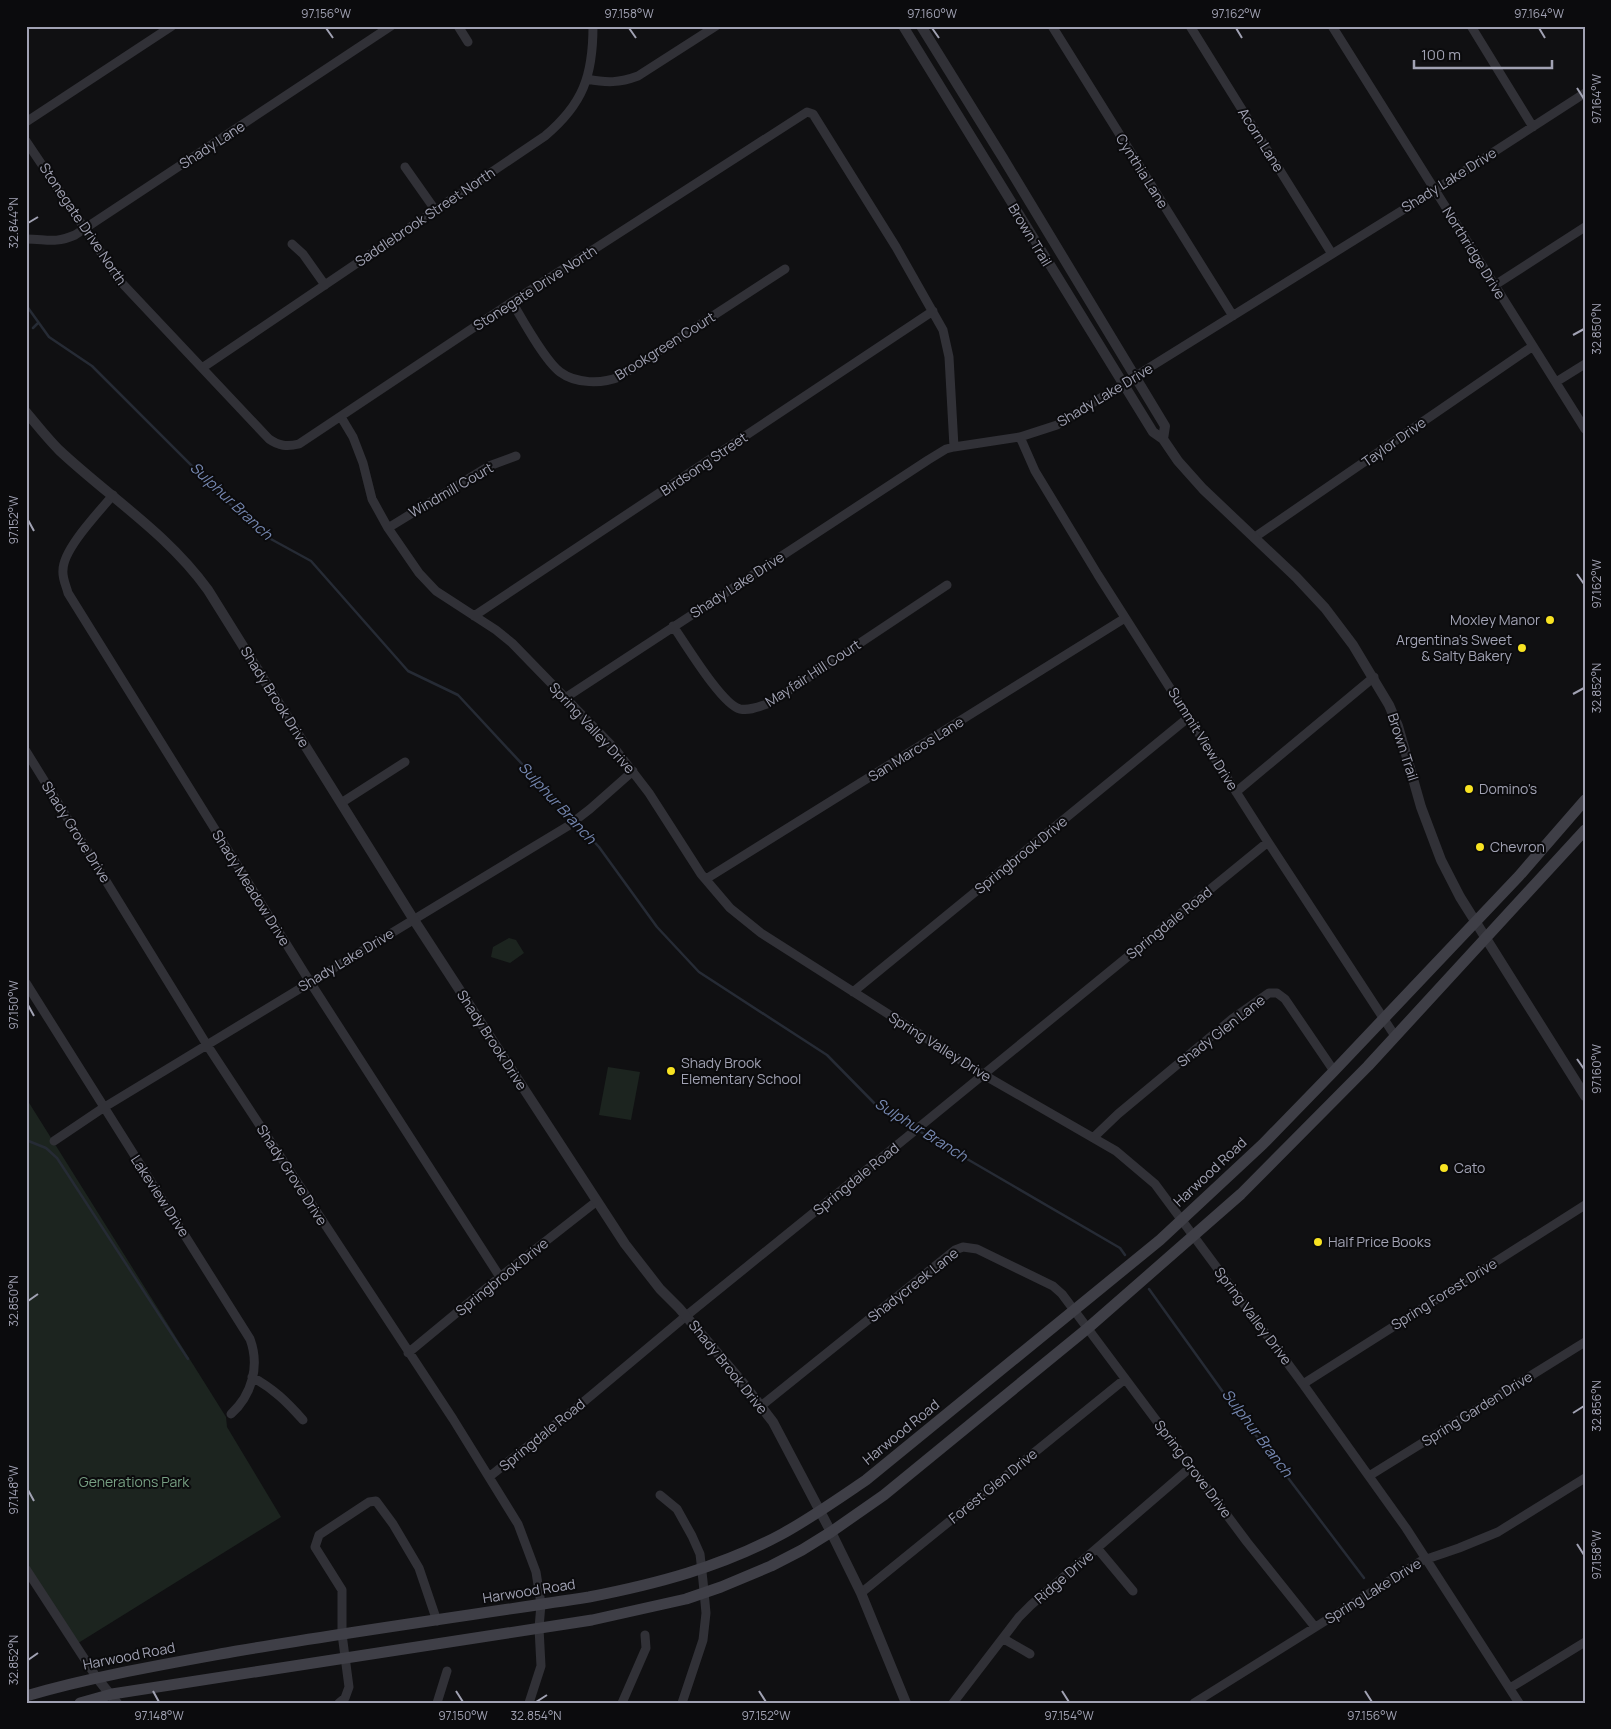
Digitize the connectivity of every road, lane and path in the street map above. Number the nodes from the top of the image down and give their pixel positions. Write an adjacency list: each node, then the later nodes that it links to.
1 (172, 26): 15 (street)
2 (391, 26): 23 (street, Shady Lane)
3 (458, 26): 12 (street)
4 (593, 26): 13 (street, Saddlebrook Street North)
5 (716, 26): 13 (street)
6 (903, 26): 20 (street, Brown Trail)
7 (921, 26): 18 (street, Brown Trail)
8 (1052, 26): 33 (street, Cynthia Lane)
9 (1190, 26): 27 (street, Acorn Lane)
10 (1332, 26): 21 (street, Northridge Drive)
11 (1471, 26): 16 (street)
12 (468, 42)
13 (588, 79): 22 (street, Saddlebrook Street North)
14 (1585, 94): 16 (street, Shady Lake Drive)
15 (26, 122)
16 (1533, 127): 21 (street, Shady Lake Drive)
17 (26, 141): 23 (street, Stonegate Drive North)
18 (1003, 158): 20 (street); 37 (street, Brown Trail)
19 (405, 167): 22 (street)
20 (989, 167): 39 (street, Brown Trail)
21 (1435, 190): 27 (street, Shady Lake Drive); 29 (street, Northridge Drive)
22 (436, 211): 30 (street, Saddlebrook Street North)
23 (84, 228): 25 (street, Shady Lane); 36 (street, Stonegate Drive North)
24 (1585, 228): 29 (street)
25 (26, 239)
26 (292, 244): 30 (street)
27 (1332, 254): 33 (street, Shady Lake Drive)
28 (786, 269): 31 (street, Brookgreen Court)
29 (1495, 285): 34 (street, Northridge Drive)
30 (325, 286): 36 (street, Saddlebrook Street North)
31 (512, 302): 32 (street, Stonegate Drive North); 41 (street, Stonegate Drive North)
32 (934, 311): 45 (street, Stonegate Drive North); 51 (street, Birdsong Street)
33 (1233, 316): 37 (street, Shady Lake Drive)
34 (1532, 346): 38 (street, Northridge Drive); 49 (street, Taylor Drive)
35 (1585, 364): 38 (street)
36 (202, 368): 41 (street, Stonegate Drive North)
37 (1135, 378): 39 (street, Shady Lake Drive); 44 (street, Brown Trail)
38 (1556, 382): 42 (street, Northridge Drive)
39 (1122, 385): 43 (street, Shady Lake Drive); 44 (street, Brown Trail)
40 (27, 415): 47 (street, Shady Brook Drive)
41 (341, 417): 48 (street, Spring Valley Drive)
42 (1585, 429)
43 (1020, 437): 45 (street, Shady Lake Drive); 52 (street, Summit View Drive)
44 (1163, 439): 49 (street, Brown Trail)
45 (954, 447): 53 (street, Shady Lake Drive)
46 (516, 456): 48 (street, Windmill Court)
47 (112, 495): 62 (street, Shady Brook Drive); 69 (street, Shady Meadow Drive)
48 (388, 528): 51 (street, Spring Valley Drive)
49 (1255, 537): 54 (street, Brown Trail)
50 (947, 585): 53 (street, Mayfair Hill Court)
51 (474, 616): 55 (street, Spring Valley Drive)
52 (1125, 618): 56 (street, Summit View Drive); 65 (street, San Marcos Lane)
53 (673, 626): 55 (street, Shady Lake Drive)
54 (1374, 677): 60 (street); 67 (street, Brown Trail)
55 (564, 698): 59 (street, Spring Valley Drive)
56 (1189, 717): 60 (street, Summit View Drive); 71 (street, Springbrook Drive)
57 (26, 751): 74 (street, Shady Grove Drive)
58 (406, 762): 62 (street)
59 (633, 771): 65 (street, Spring Valley Drive); 66 (street, Shady Lake Drive)
60 (1236, 792): 64 (street, Summit View Drive)
61 (1585, 800): 67 (main road, Harwood Road)
62 (341, 803): 66 (street, Shady Brook Drive)
63 (1585, 830): 68 (main road)
64 (1268, 842): 72 (street, Summit View Drive); 76 (street, Springdale Road)
65 (706, 879): 71 (street, Spring Valley Drive)
66 (414, 920): 69 (street, Shady Lake Drive); 81 (street, Shady Brook Drive)
67 (1475, 922): 68 (street, Brown Trail); 72 (main road, Harwood Road)
68 (1485, 938): 73 (main road); 77 (street, Brown Trail)
69 (310, 982): 74 (street, Shady Lake Drive); 85 (street, Shady Meadow Drive)
70 (26, 984): 78 (street, Lakeview Drive)
71 (853, 992): 76 (street, Spring Valley Drive)
72 (1383, 1018): 73 (street, Summit View Drive); 75 (main road, Harwood Road)
73 (1395, 1036): 84 (main road)
74 (207, 1045): 78 (street, Shady Lake Drive); 90 (street, Shady Grove Drive)
75 (1334, 1071): 79 (street, Shady Glen Lane); 83 (main road, Harwood Road)
76 (984, 1075): 79 (street, Spring Valley Drive); 87 (street, Springdale Road)
77 (1585, 1096)
78 (103, 1108): 80 (street, Shady Lake Drive); 91 (street, Lakeview Drive)
79 (1093, 1138): 83 (street, Spring Valley Drive)
80 (54, 1141)
81 (596, 1201): 85 (street, Springbrook Drive); 87 (street, Shady Brook Drive)
82 (1585, 1205): 93 (street, Spring Forest Drive)
83 (1182, 1219): 84 (street, Spring Valley Drive); 86 (main road, Harwood Road)
84 (1194, 1236): 88 (main road); 93 (street, Spring Valley Drive)
85 (500, 1277): 90 (street, Springbrook Drive)
86 (1075, 1309): 88 (street, Spring Grove Drive); 94 (street, Shadycreek Lane); 102 (main road, Harwood Road)
87 (686, 1316): 94 (street, Shady Brook Drive); 99 (street, Springdale Road)
88 (1088, 1328): 92 (street, Spring Grove Drive); 103 (main road)
89 (1585, 1342): 98 (street, Spring Garden Drive)
90 (408, 1353): 99 (street, Shady Grove Drive)
91 (252, 1377): 95 (street, Lakeview Drive); 96 (street)
92 (1125, 1379): 97 (street, Spring Grove Drive); 110 (street, Forest Glen Drive)
93 (1303, 1384): 98 (street, Spring Valley Drive)
94 (761, 1406): 102 (street, Shady Brook Drive)
95 (231, 1414)
96 (303, 1420)
97 (1191, 1467): 104 (street, Ridge Drive); 113 (street, Spring Grove Drive)
98 (1369, 1476): 105 (street, Spring Valley Drive)
99 (489, 1477): 111 (street, Shady Grove Drive)
100 (1585, 1478): 105 (street, Spring Lake Drive)
101 (660, 1495): 107 (street)
102 (820, 1511): 103 (street, Shady Brook Drive); 107 (main road, Harwood Road)
103 (831, 1532): 109 (main road); 110 (street, Shady Brook Drive)
104 (1096, 1548): 108 (street); 117 (street, Ridge Drive)
105 (1426, 1559): 113 (street, Spring Lake Drive); 123 (street, Spring Valley Drive)
106 (26, 1569): 122 (street)
107 (701, 1569): 109 (street); 111 (main road, Harwood Road)
108 (1133, 1591)
109 (704, 1593): 114 (main road); 131 (street)
110 (861, 1593): 132 (street, Shady Brook Drive)
111 (541, 1604): 112 (main road, Harwood Road); 114 (street, Shady Grove Drive)
112 (437, 1621): 115 (main road, Harwood Road); 115 (street)
113 (1315, 1627): 134 (street, Spring Lake Drive)
114 (539, 1628): 120 (main road); 129 (street, Shady Grove Drive)
115 (342, 1634): 120 (street); 122 (main road, Harwood Road)
116 (645, 1634): 130 (street)
117 (1004, 1639): 119 (street); 133 (street, Ridge Drive)
118 (1585, 1642): 123 (street)
119 (1030, 1654)
120 (345, 1658): 125 (main road); 127 (street)
121 (447, 1671): 128 (street)
122 (97, 1678): 124 (main road, Harwood Road); 125 (street)
123 (1510, 1688): 135 (street, Spring Valley Drive)
124 (26, 1696)
125 (114, 1699): 126 (main road)
126 (80, 1703)
127 (339, 1703)
128 (436, 1703)
129 (529, 1703)
130 (622, 1703)
131 (682, 1703)
132 (906, 1703)
133 (953, 1703)
134 (1194, 1703)
135 (1519, 1703)

